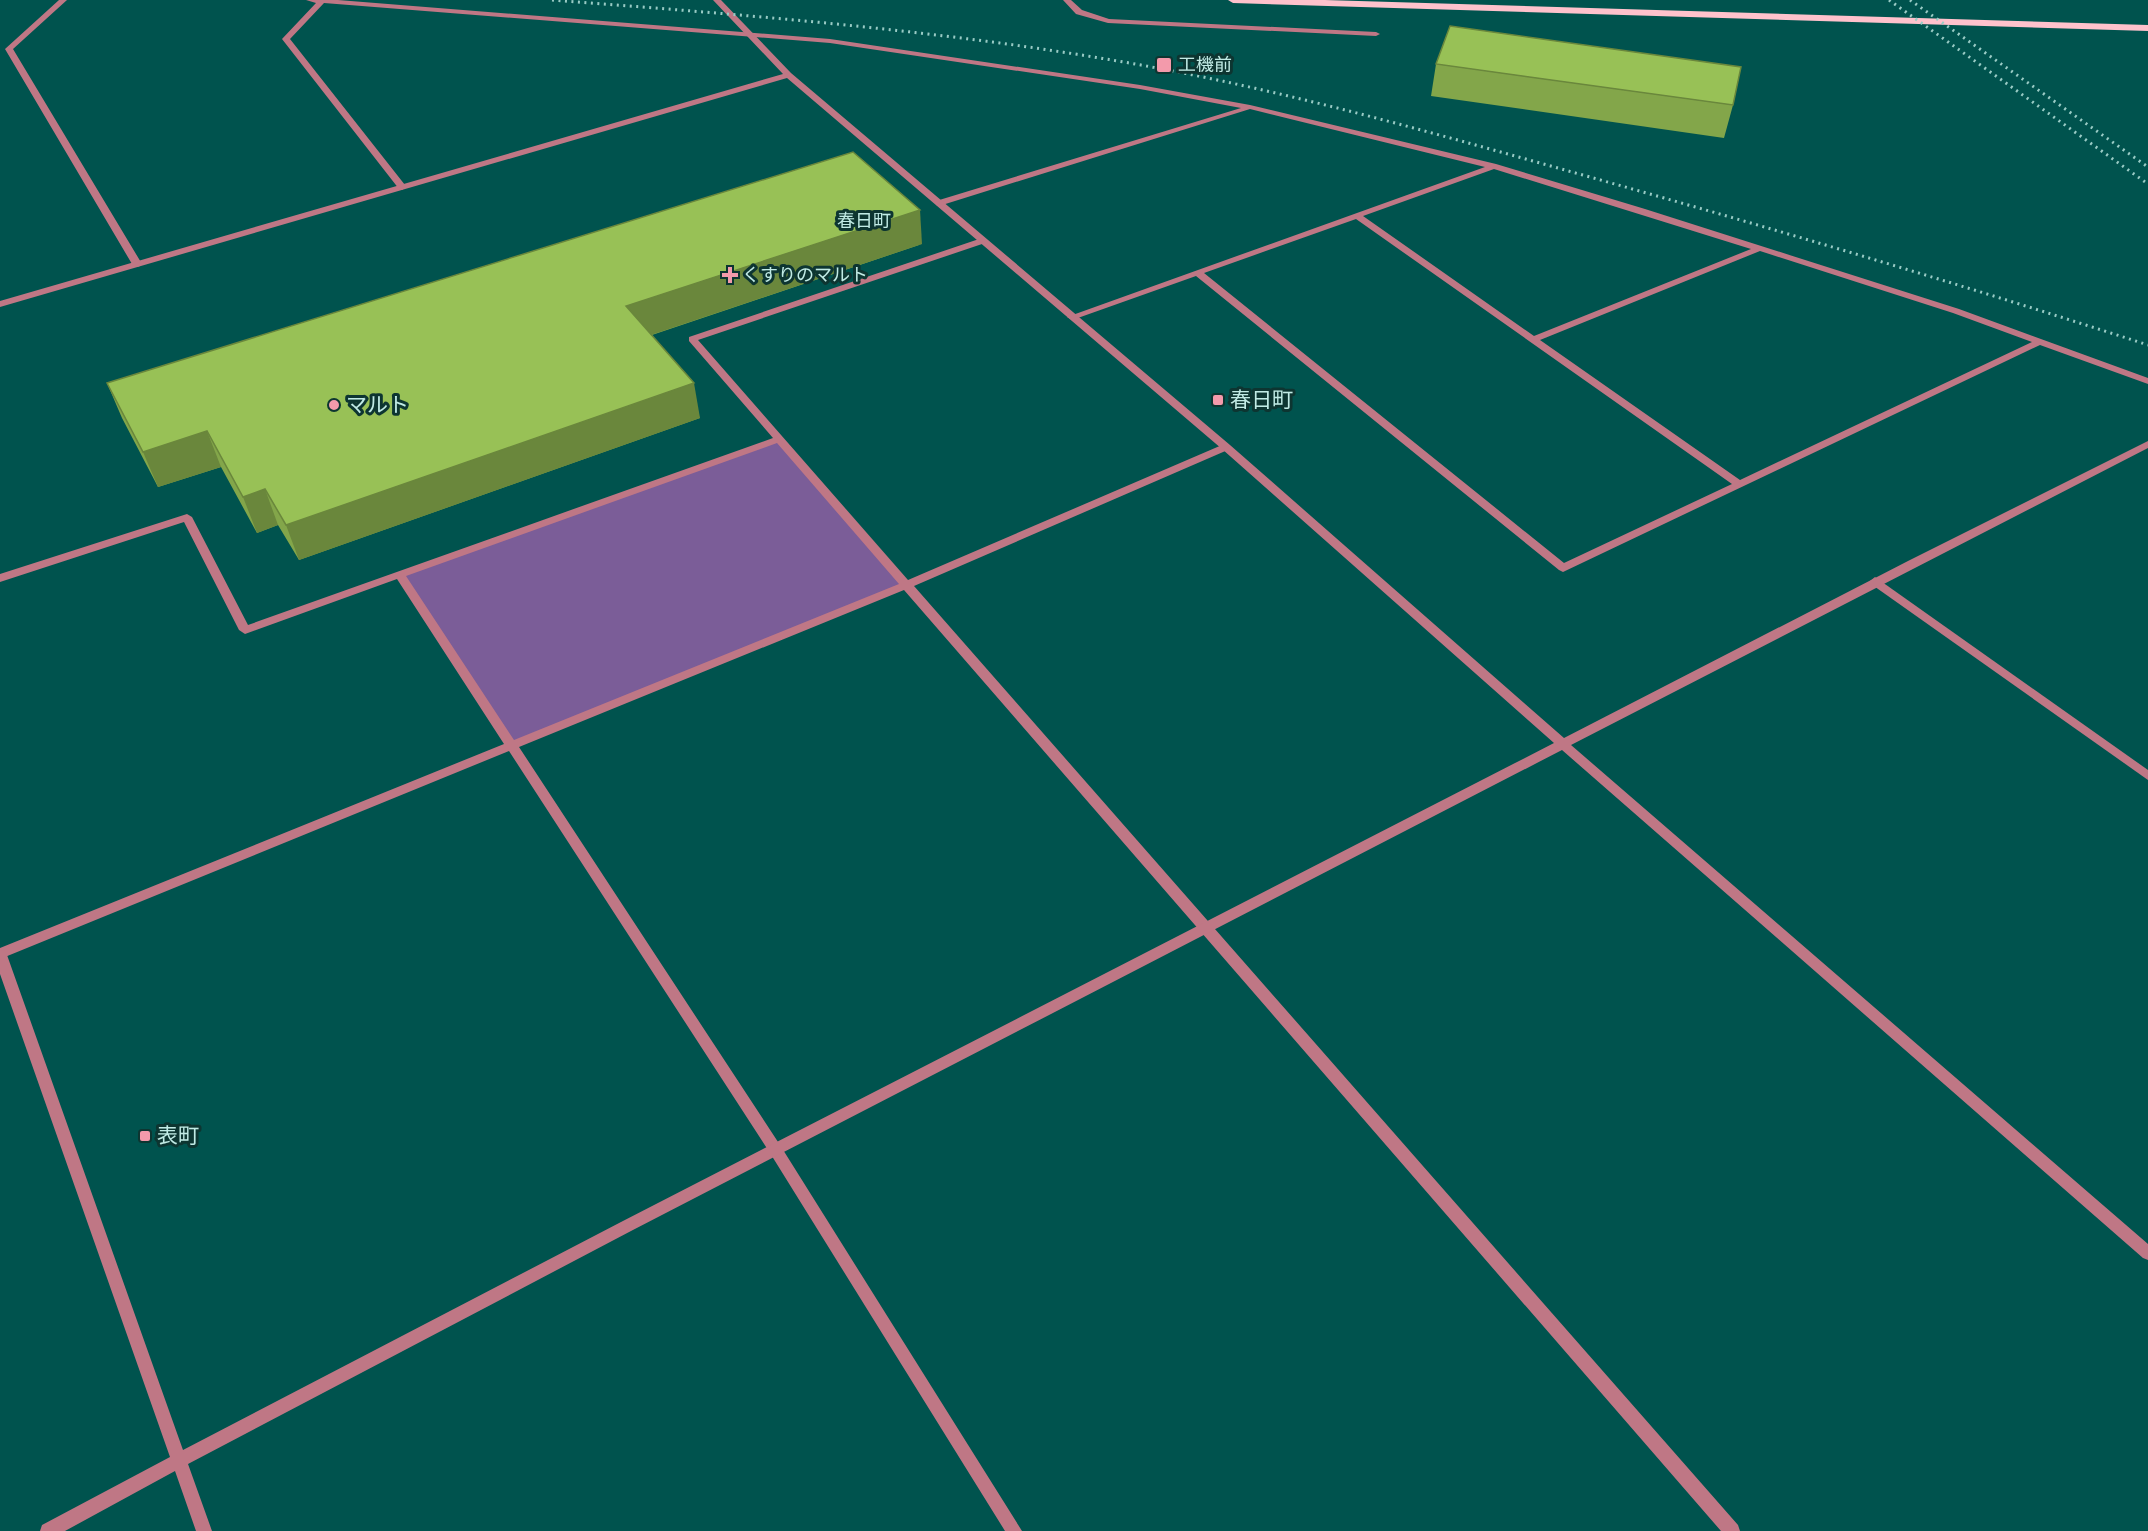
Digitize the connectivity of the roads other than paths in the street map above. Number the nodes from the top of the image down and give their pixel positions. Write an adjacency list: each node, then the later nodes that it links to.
1 (63, 0): 18 (street)
2 (310, 0): 6 (street)
3 (717, 0): 8 (street)
4 (1067, 0): 9 (street)
5 (1233, 0): 7 (main road)
6 (322, 1): 8 (street); 13 (street)
7 (2148, 28)
8 (748, 34): 10 (street); 11 (street)
9 (1376, 34)
10 (788, 75): 13 (street); 14 (street)
11 (1250, 107): 12 (street); 14 (street)
12 (1493, 166): 15 (street); 17 (street)
13 (402, 187): 18 (street)
14 (939, 203): 16 (street)
15 (1356, 215): 19 (street); 22 (street)
16 (982, 241): 21 (street); 25 (street)
17 (1758, 249): 22 (street); 23 (street)
18 (137, 264): 20 (street)
19 (1198, 273): 21 (street); 28 (street)
20 (0, 304)
21 (1072, 317): 27 (street)
22 (1534, 339): 28 (street)
23 (2041, 341): 24 (street); 28 (street)
24 (2148, 381)
25 (780, 439): 29 (street); 32 (street)
26 (2148, 444): 31 (street)
27 (1227, 447): 32 (street); 33 (street)
28 (1739, 484)
29 (400, 575): 30 (street); 34 (street)
30 (0, 578)
31 (1875, 581): 33 (street); 35 (street)
32 (908, 584): 34 (street); 36 (street)
33 (1564, 745): 36 (street); 39 (street)
34 (512, 746): 37 (street); 38 (street)
35 (2148, 776)
36 (1204, 929): 38 (street); 44 (street)
37 (0, 954): 40 (street)
38 (775, 1149): 40 (street); 43 (street)
39 (2148, 1253)
40 (180, 1459): 41 (street); 42 (street)
41 (48, 1531)
42 (204, 1531)
43 (1014, 1531)
44 (1731, 1531)

